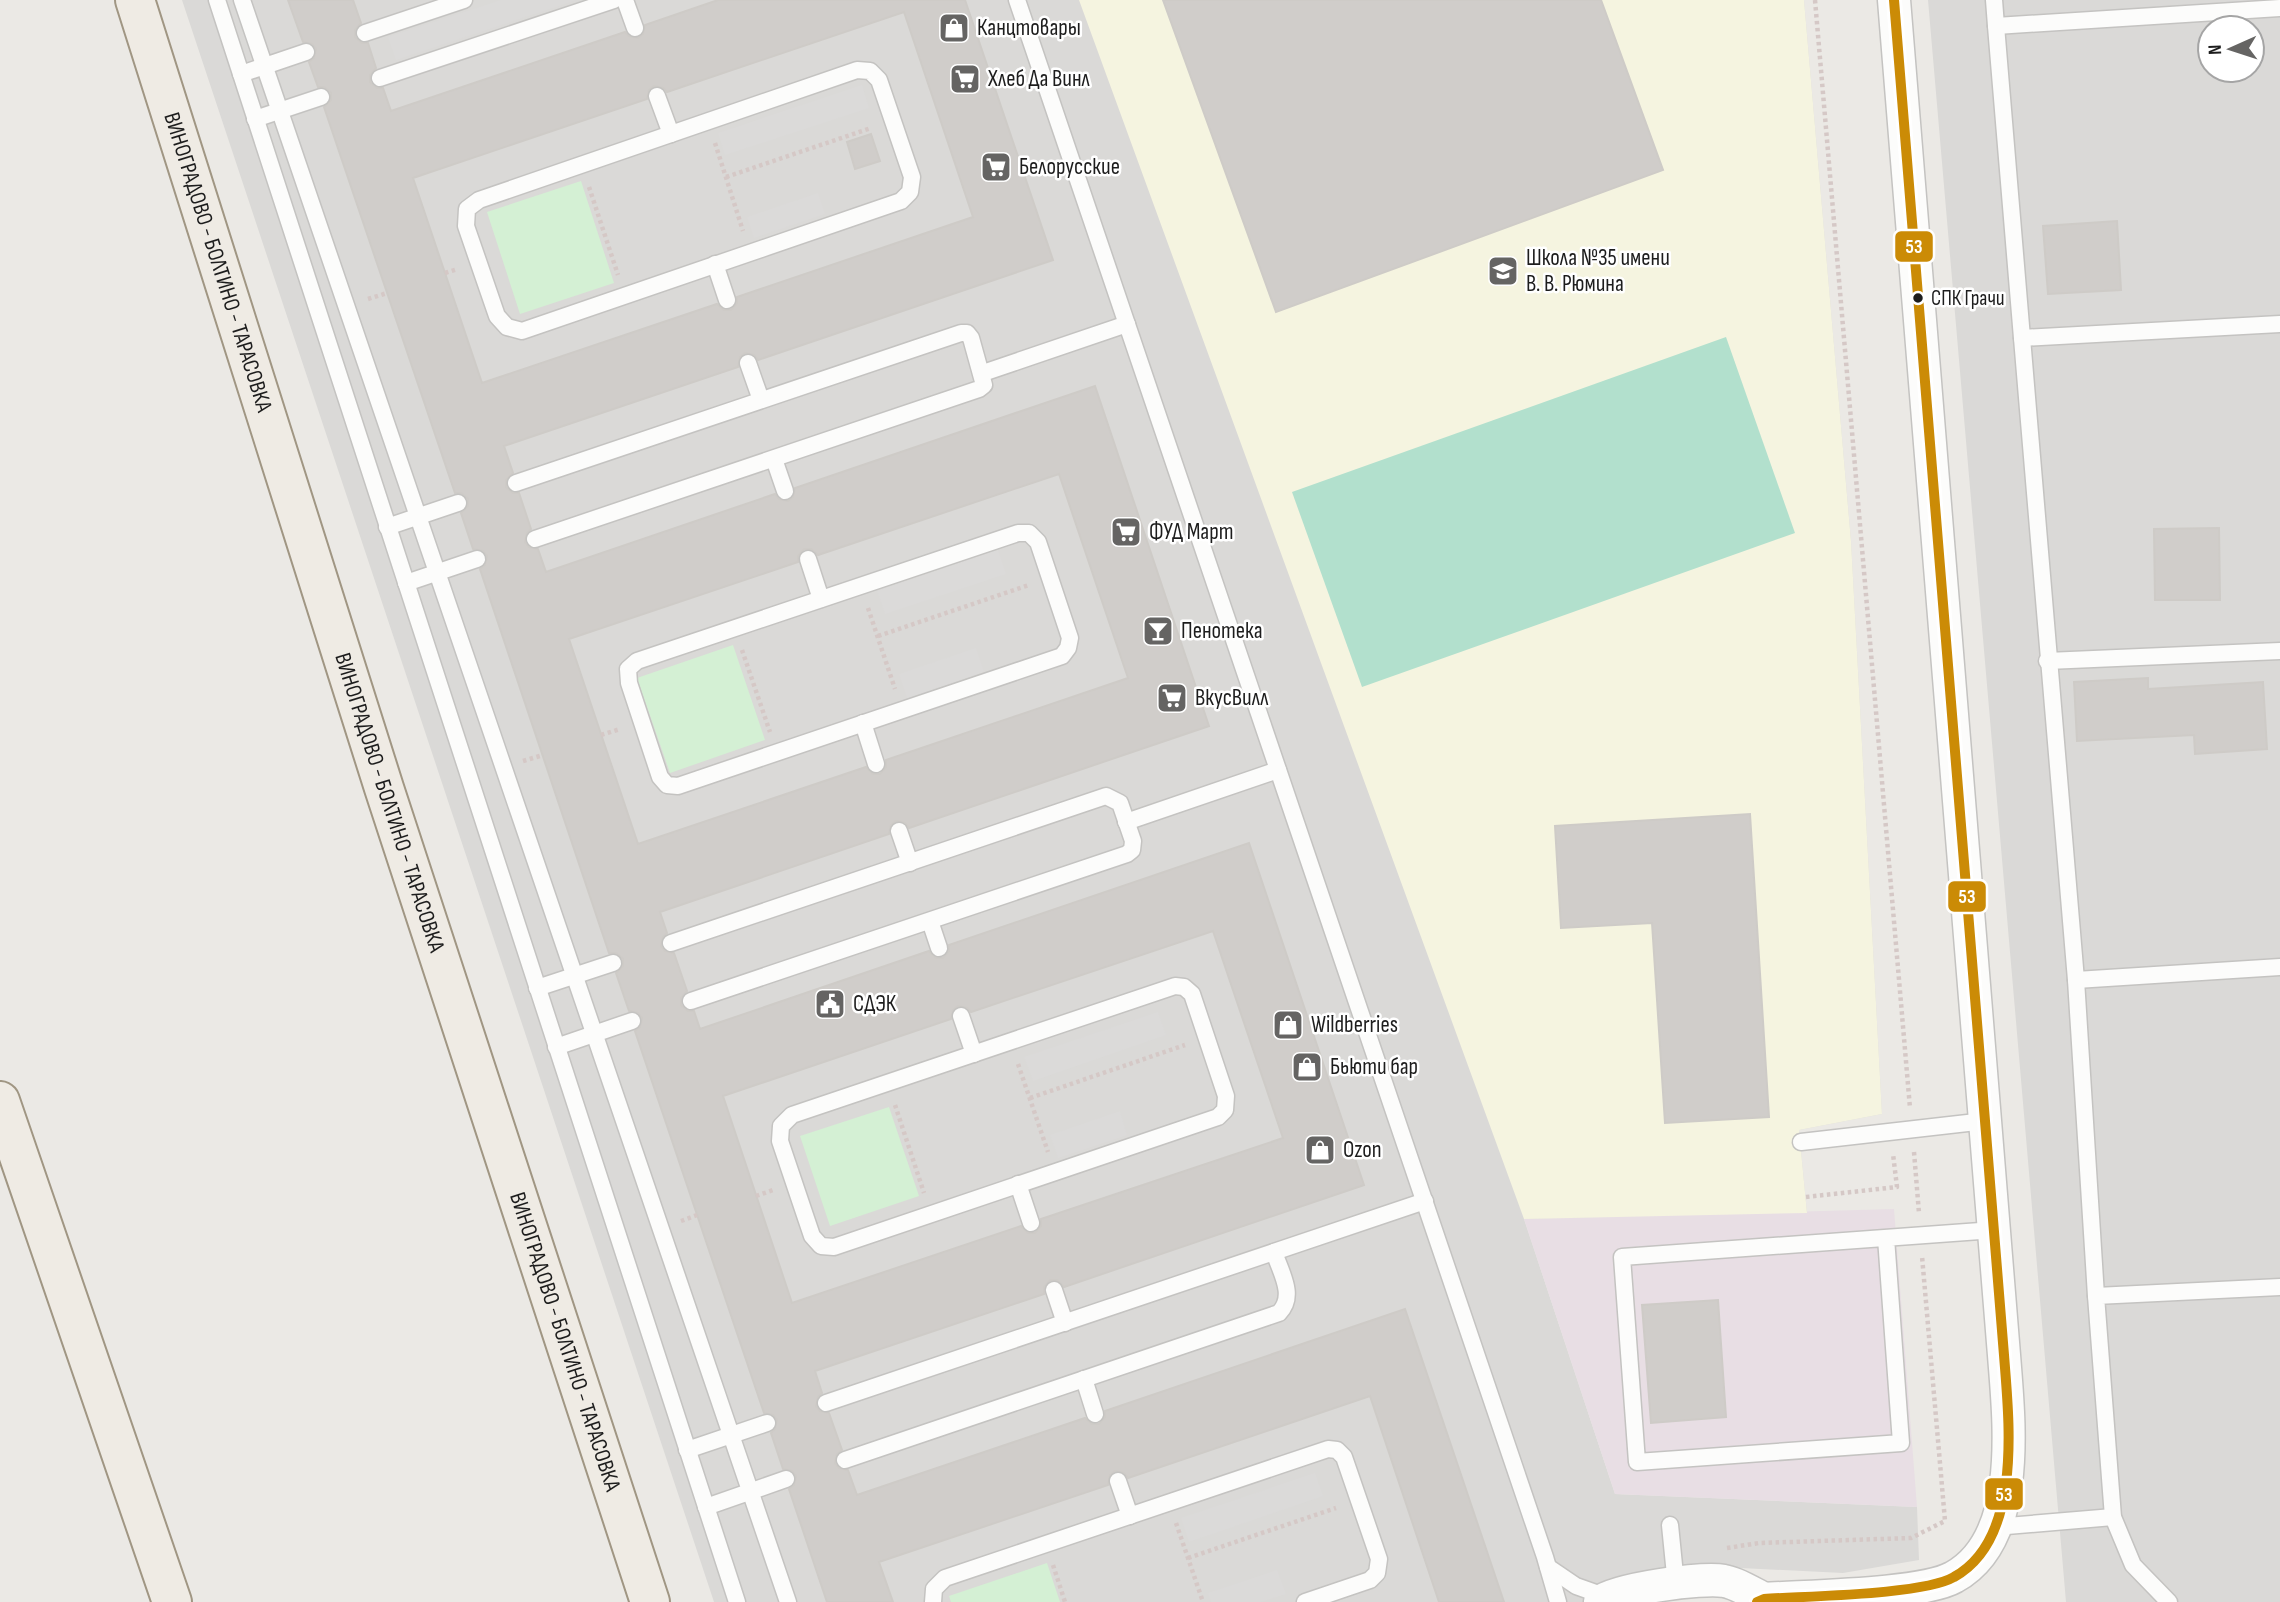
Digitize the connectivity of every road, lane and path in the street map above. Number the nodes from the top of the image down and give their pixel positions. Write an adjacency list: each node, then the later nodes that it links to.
1 (135, 0): 125 (main road, ВИНОГРАДОВО - БОЛТИНО - ТАРАСОВКА)
2 (216, 0): 17 (lane)
3 (242, 0): 16 (lane)
4 (464, 0): 14 (lane)
5 (614, 0): 18 (lane)
6 (625, 0): 13 (lane)
7 (1017, 0): 32 (lane)
8 (1815, 0): 84 (path)
9 (1894, 0): 83 (street)
10 (1994, 0): 12 (lane)
11 (2280, 8): 12 (lane)
12 (1996, 26): 34 (lane)
13 (635, 28)
14 (365, 33)
15 (306, 52): 16 (lane)
16 (264, 66): 17 (lane); 21 (lane)
17 (240, 74): 22 (lane)
18 (380, 78)
19 (657, 96): 25 (lane)
20 (321, 97): 21 (lane)
21 (280, 111): 22 (lane); 42 (lane)
22 (255, 119): 43 (lane)
23 (893, 121): 24 (lane); 27 (path); 28 (lane)
24 (708, 122): 25 (lane); 27 (path)
25 (671, 134): 26 (lane)
26 (582, 165): 30 (path); 30 (lane)
27 (726, 177): 28 (path)
28 (750, 252): 29 (lane)
29 (715, 264): 30 (lane); 31 (lane)
30 (625, 296)
31 (727, 300)
32 (1127, 324): 36 (lane); 60 (lane)
33 (2280, 324): 34 (lane)
34 (2022, 338): 55 (lane)
35 (748, 363): 37 (lane)
36 (983, 373): 37 (lane); 38 (lane)
37 (761, 400): 39 (lane)
38 (774, 459): 40 (lane); 44 (lane)
39 (516, 483)
40 (785, 491)
41 (458, 503): 42 (lane)
42 (418, 516): 43 (lane); 47 (lane)
43 (387, 527): 49 (lane)
44 (535, 539)
45 (477, 559): 47 (lane)
46 (807, 559): 51 (lane)
47 (437, 572): 49 (lane); 69 (lane)
48 (1049, 578): 50 (lane); 53 (path); 56 (lane)
49 (406, 583): 71 (lane)
50 (861, 586): 51 (lane); 53 (path)
51 (821, 599): 52 (lane)
52 (735, 629): 58 (path); 58 (lane)
53 (878, 636): 56 (path)
54 (2280, 651): 55 (lane)
55 (2047, 662): 70 (lane)
56 (902, 710): 57 (lane)
57 (863, 723): 58 (lane); 59 (lane)
58 (776, 752)
59 (876, 764)
60 (1278, 771): 61 (lane); 90 (lane)
61 (1126, 822): 63 (lane); 64 (lane)
62 (900, 831): 63 (lane)
63 (910, 863): 65 (lane)
64 (930, 921): 66 (lane); 72 (lane)
65 (671, 943)
66 (939, 948)
67 (613, 963): 69 (lane)
68 (2280, 967): 70 (lane)
69 (575, 976): 71 (lane); 75 (lane)
70 (2076, 980): 99 (lane)
71 (537, 988): 78 (lane)
72 (691, 1001)
73 (961, 1016): 79 (lane)
74 (632, 1021): 75 (lane)
75 (594, 1034): 78 (lane); 105 (lane)
76 (1207, 1038): 77 (lane); 81 (path); 87 (lane)
77 (1011, 1041): 79 (lane); 81 (path)
78 (556, 1047): 106 (lane)
79 (974, 1054): 80 (lane)
80 (887, 1083): 91 (path); 91 (lane)
81 (1030, 1098): 87 (path)
82 (0, 1101): 124 (main road)
83 (1985, 1121): 84 (lane); 93 (street)
84 (1912, 1129): 85 (lane); 94 (path)
85 (1891, 1131): 86 (lane); 89 (path)
86 (1801, 1142)
87 (1055, 1172): 88 (lane)
88 (1018, 1184): 91 (lane); 92 (lane)
89 (1806, 1197)
90 (1424, 1201): 96 (lane); 120 (lane)
91 (931, 1214)
92 (1031, 1223)
93 (1994, 1230): 94 (lane); 117 (street)
94 (1921, 1235): 95 (lane); 121 (path)
95 (1886, 1238): 95 (lane)
96 (1274, 1252): 100 (lane); 101 (lane)
97 (2280, 1287): 99 (lane)
98 (1054, 1290): 100 (lane)
99 (2096, 1296): 115 (lane)
100 (1065, 1323): 102 (lane)
101 (1084, 1379): 103 (lane); 107 (lane)
102 (826, 1403)
103 (1095, 1414)
104 (767, 1423): 105 (lane)
105 (731, 1435): 106 (lane); 110 (lane)
106 (687, 1450): 113 (lane)
107 (845, 1460)
108 (786, 1479): 110 (lane)
109 (1118, 1481): 114 (lane)
110 (750, 1492): 113 (lane); 127 (lane)
111 (1359, 1500): 112 (lane); 119 (path); 131 (lane)
112 (1169, 1502): 114 (lane); 119 (path)
113 (706, 1507): 126 (lane)
114 (1130, 1516): 118 (lane)
115 (2113, 1517): 117 (lane); 133 (lane)
116 (1670, 1525): 121 (lane)
117 (1995, 1527): 123 (street)
118 (1046, 1544): 128 (lane); 129 (path)
119 (1188, 1558): 130 (path)
120 (1548, 1567): 122 (lane); 132 (lane)
121 (1662, 1583): 122 (street); 123 (street)
122 (1604, 1599)
123 (1761, 1600)
124 (172, 1602)
125 (650, 1602)
126 (737, 1602)
127 (788, 1602)
128 (933, 1602)
129 (1065, 1602)
130 (1203, 1602)
131 (1305, 1602)
132 (1558, 1602)
133 (2169, 1602)

